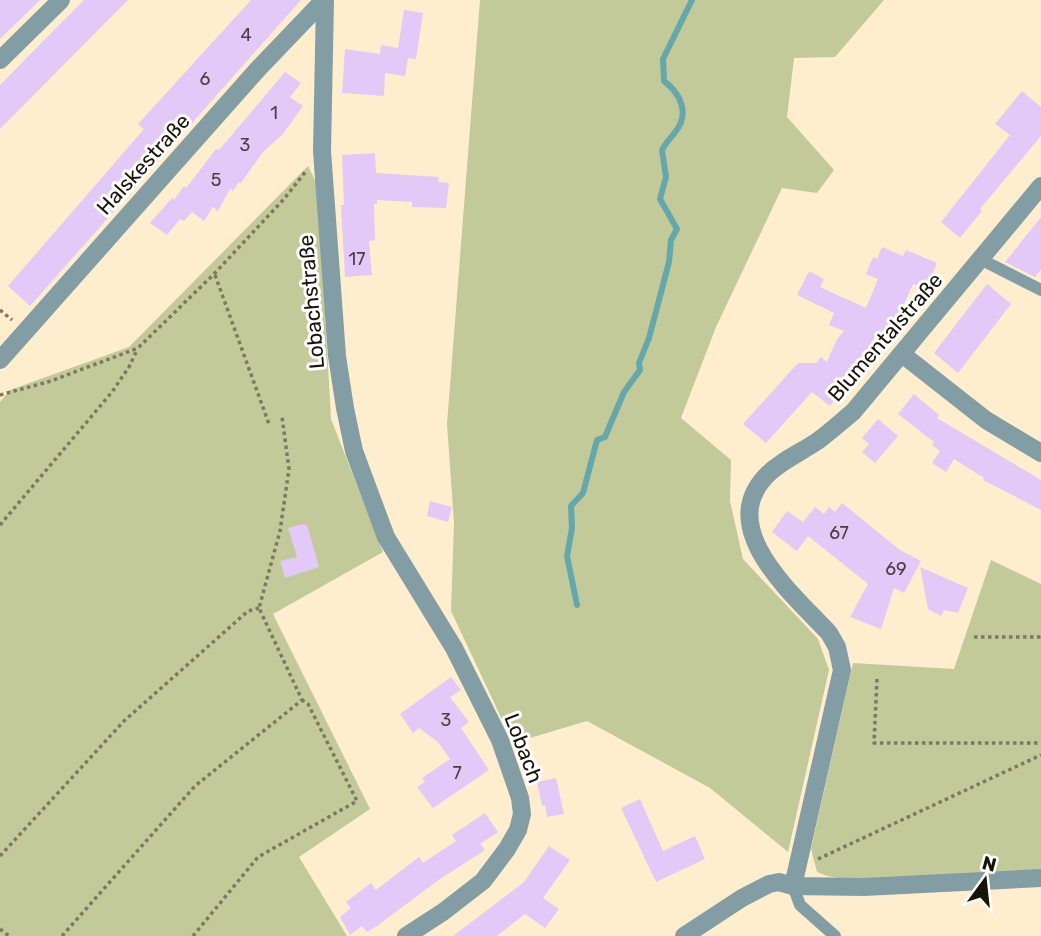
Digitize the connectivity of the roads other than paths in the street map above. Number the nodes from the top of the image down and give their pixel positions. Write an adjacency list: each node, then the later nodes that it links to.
1 (61, 0): 3 (street)
2 (324, 0): 8 (street, Halskestraße); 10 (street, Lobachstraße)
3 (0, 60)
4 (1041, 186): 5 (street, Blumentalstraße)
5 (980, 259): 6 (lane); 7 (street, Blumentalstraße)
6 (1041, 290)
7 (902, 354): 9 (street); 12 (street, Blumentalstraße)
8 (0, 360)
9 (1041, 453)
10 (415, 585): 13 (street, Lobach)
11 (1041, 878): 12 (street)
12 (793, 886): 14 (street); 15 (lane)
13 (406, 936)
14 (684, 936)
15 (835, 936)

